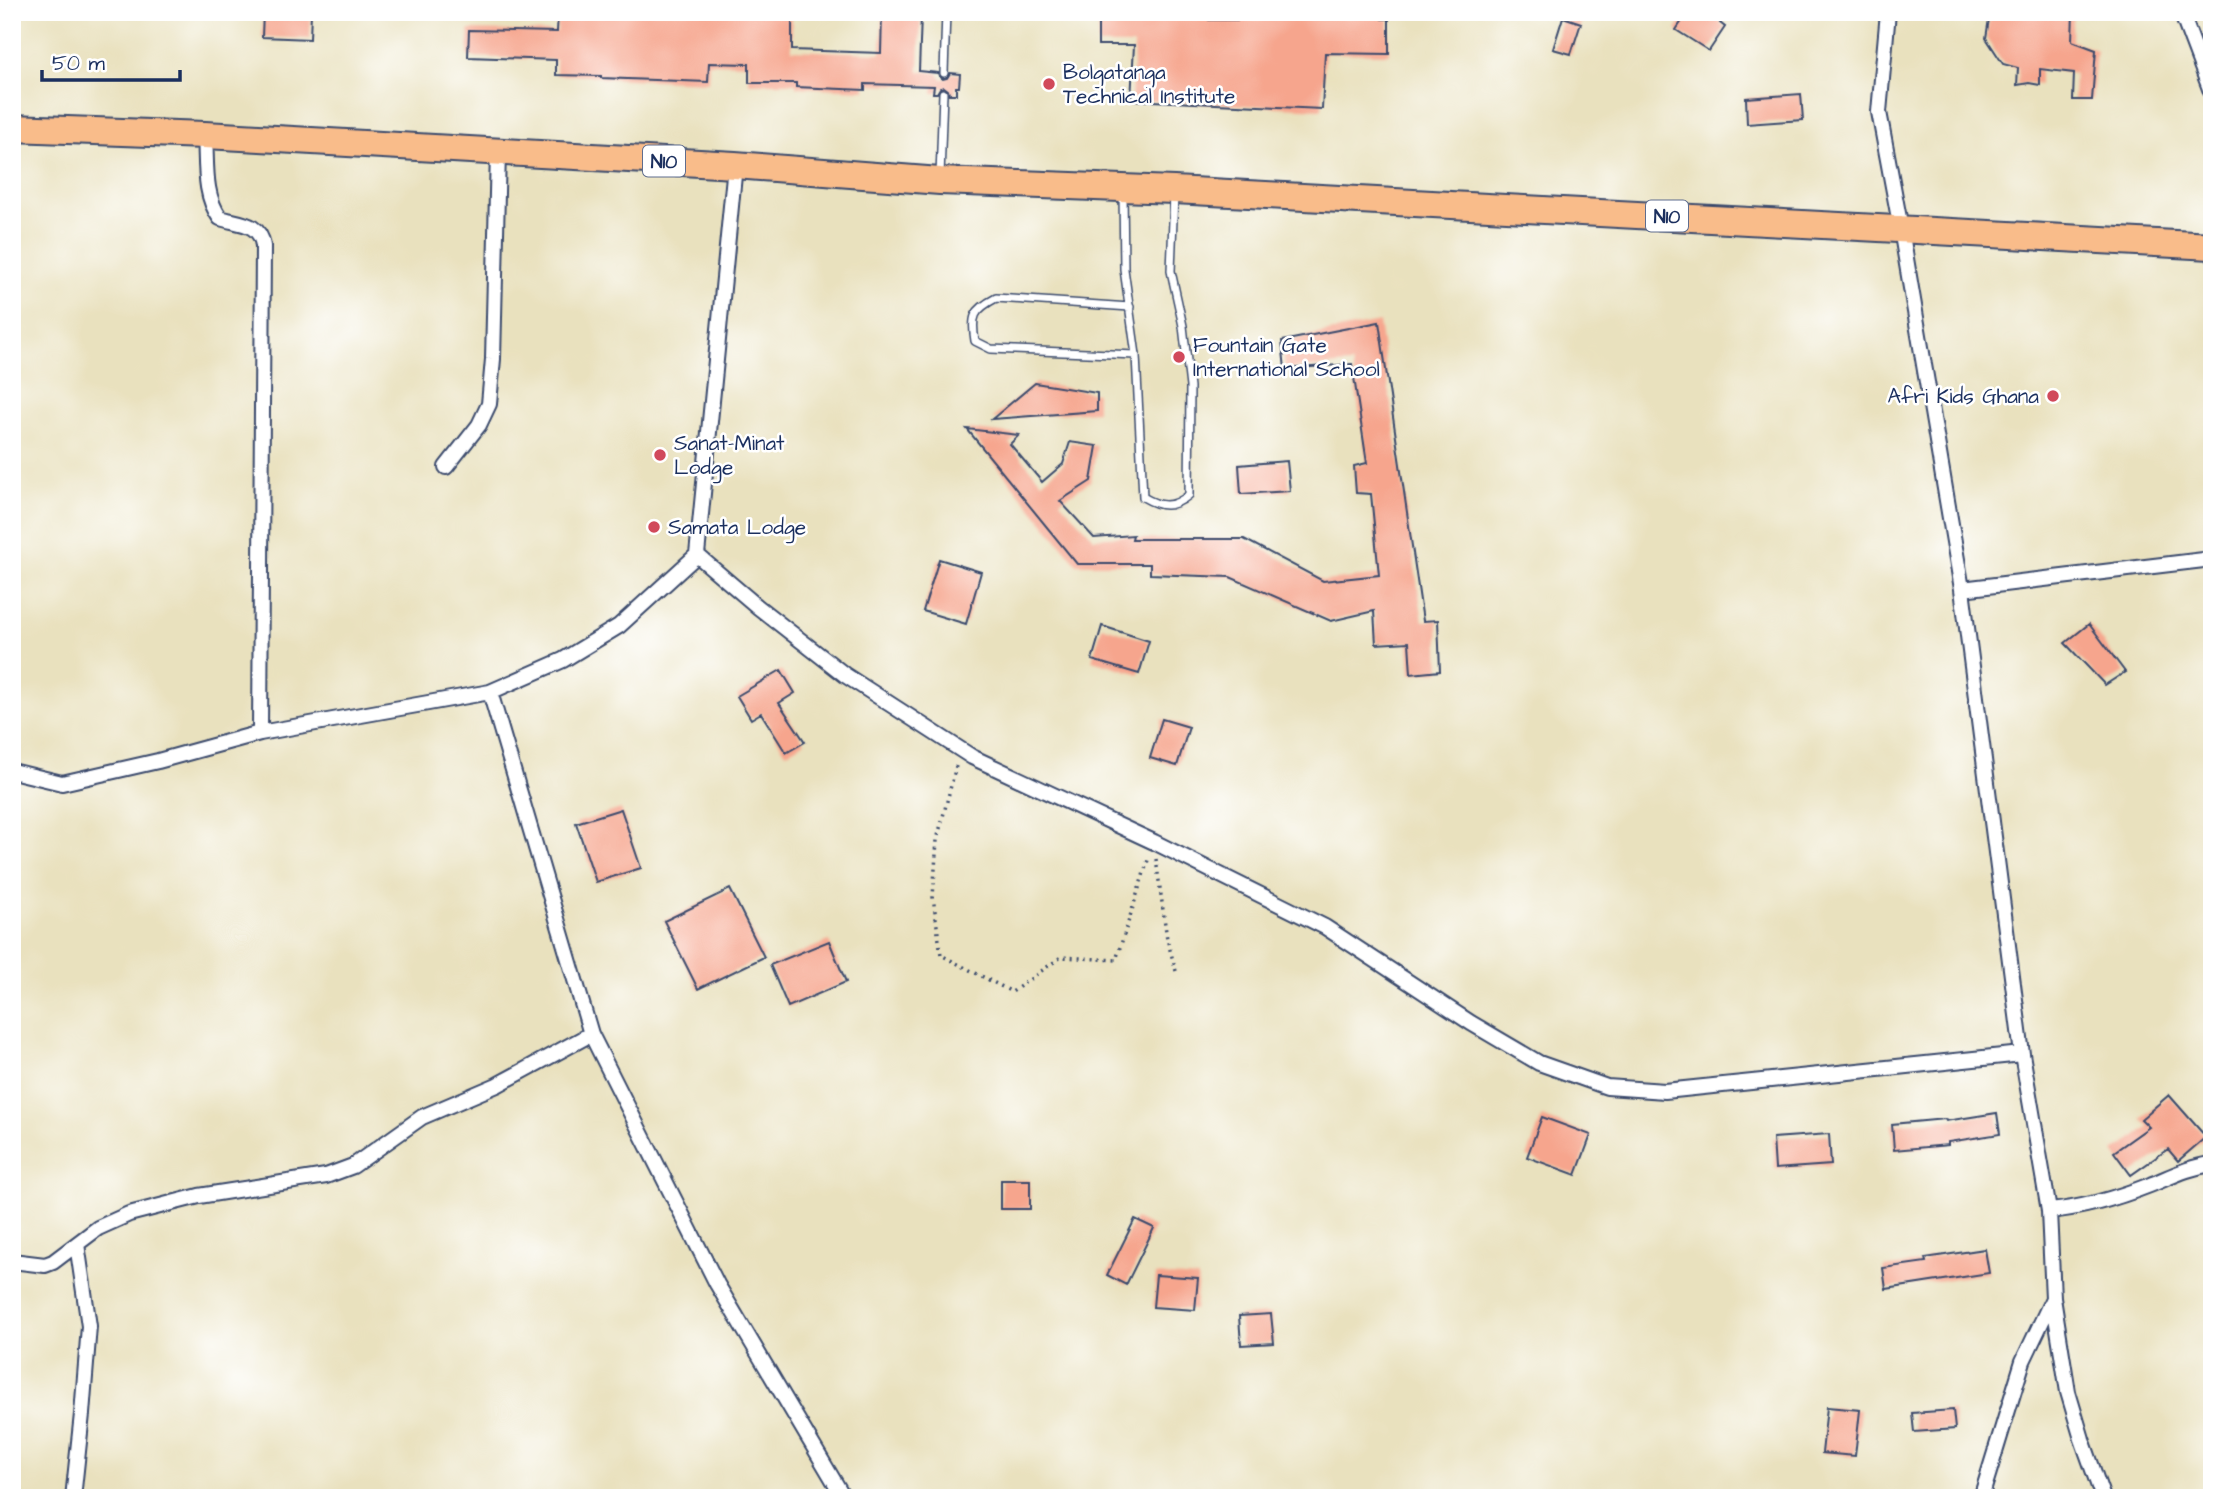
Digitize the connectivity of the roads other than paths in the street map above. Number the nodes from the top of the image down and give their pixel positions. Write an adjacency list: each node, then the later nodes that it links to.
1 (946, 12): 4 (lane)
2 (1888, 12): 14 (street)
3 (2181, 12): 6 (street)
4 (944, 73)
5 (943, 93): 11 (lane)
6 (2212, 94)
7 (12, 128): 8 (highway, N10)
8 (205, 135): 9 (highway, N10); 23 (street)
9 (498, 152): 10 (highway, N10); 18 (street)
10 (736, 165): 11 (highway, N10); 19 (street)
11 (940, 181): 12 (highway, N10)
12 (1123, 188): 13 (highway, N10); 16 (lane)
13 (1174, 190): 14 (highway, N10); 17 (lane)
14 (1901, 229): 15 (highway, N10); 21 (street)
15 (2212, 246)
16 (1130, 307): 17 (lane); 17 (lane)
17 (1136, 355)
18 (446, 467)
19 (697, 555): 22 (street); 26 (street)
20 (2212, 559): 21 (street)
21 (1962, 589): 26 (street)
22 (490, 692): 23 (street); 25 (street)
23 (260, 733): 24 (street)
24 (12, 771)
25 (591, 1034): 29 (street); 33 (street)
26 (2022, 1054): 28 (street)
27 (2212, 1164): 28 (street)
28 (2049, 1211): 31 (street)
29 (77, 1244): 30 (street); 32 (street)
30 (12, 1261)
31 (2053, 1298): 34 (street); 35 (street)
32 (73, 1498)
33 (844, 1498)
34 (1982, 1498)
35 (2103, 1498)

